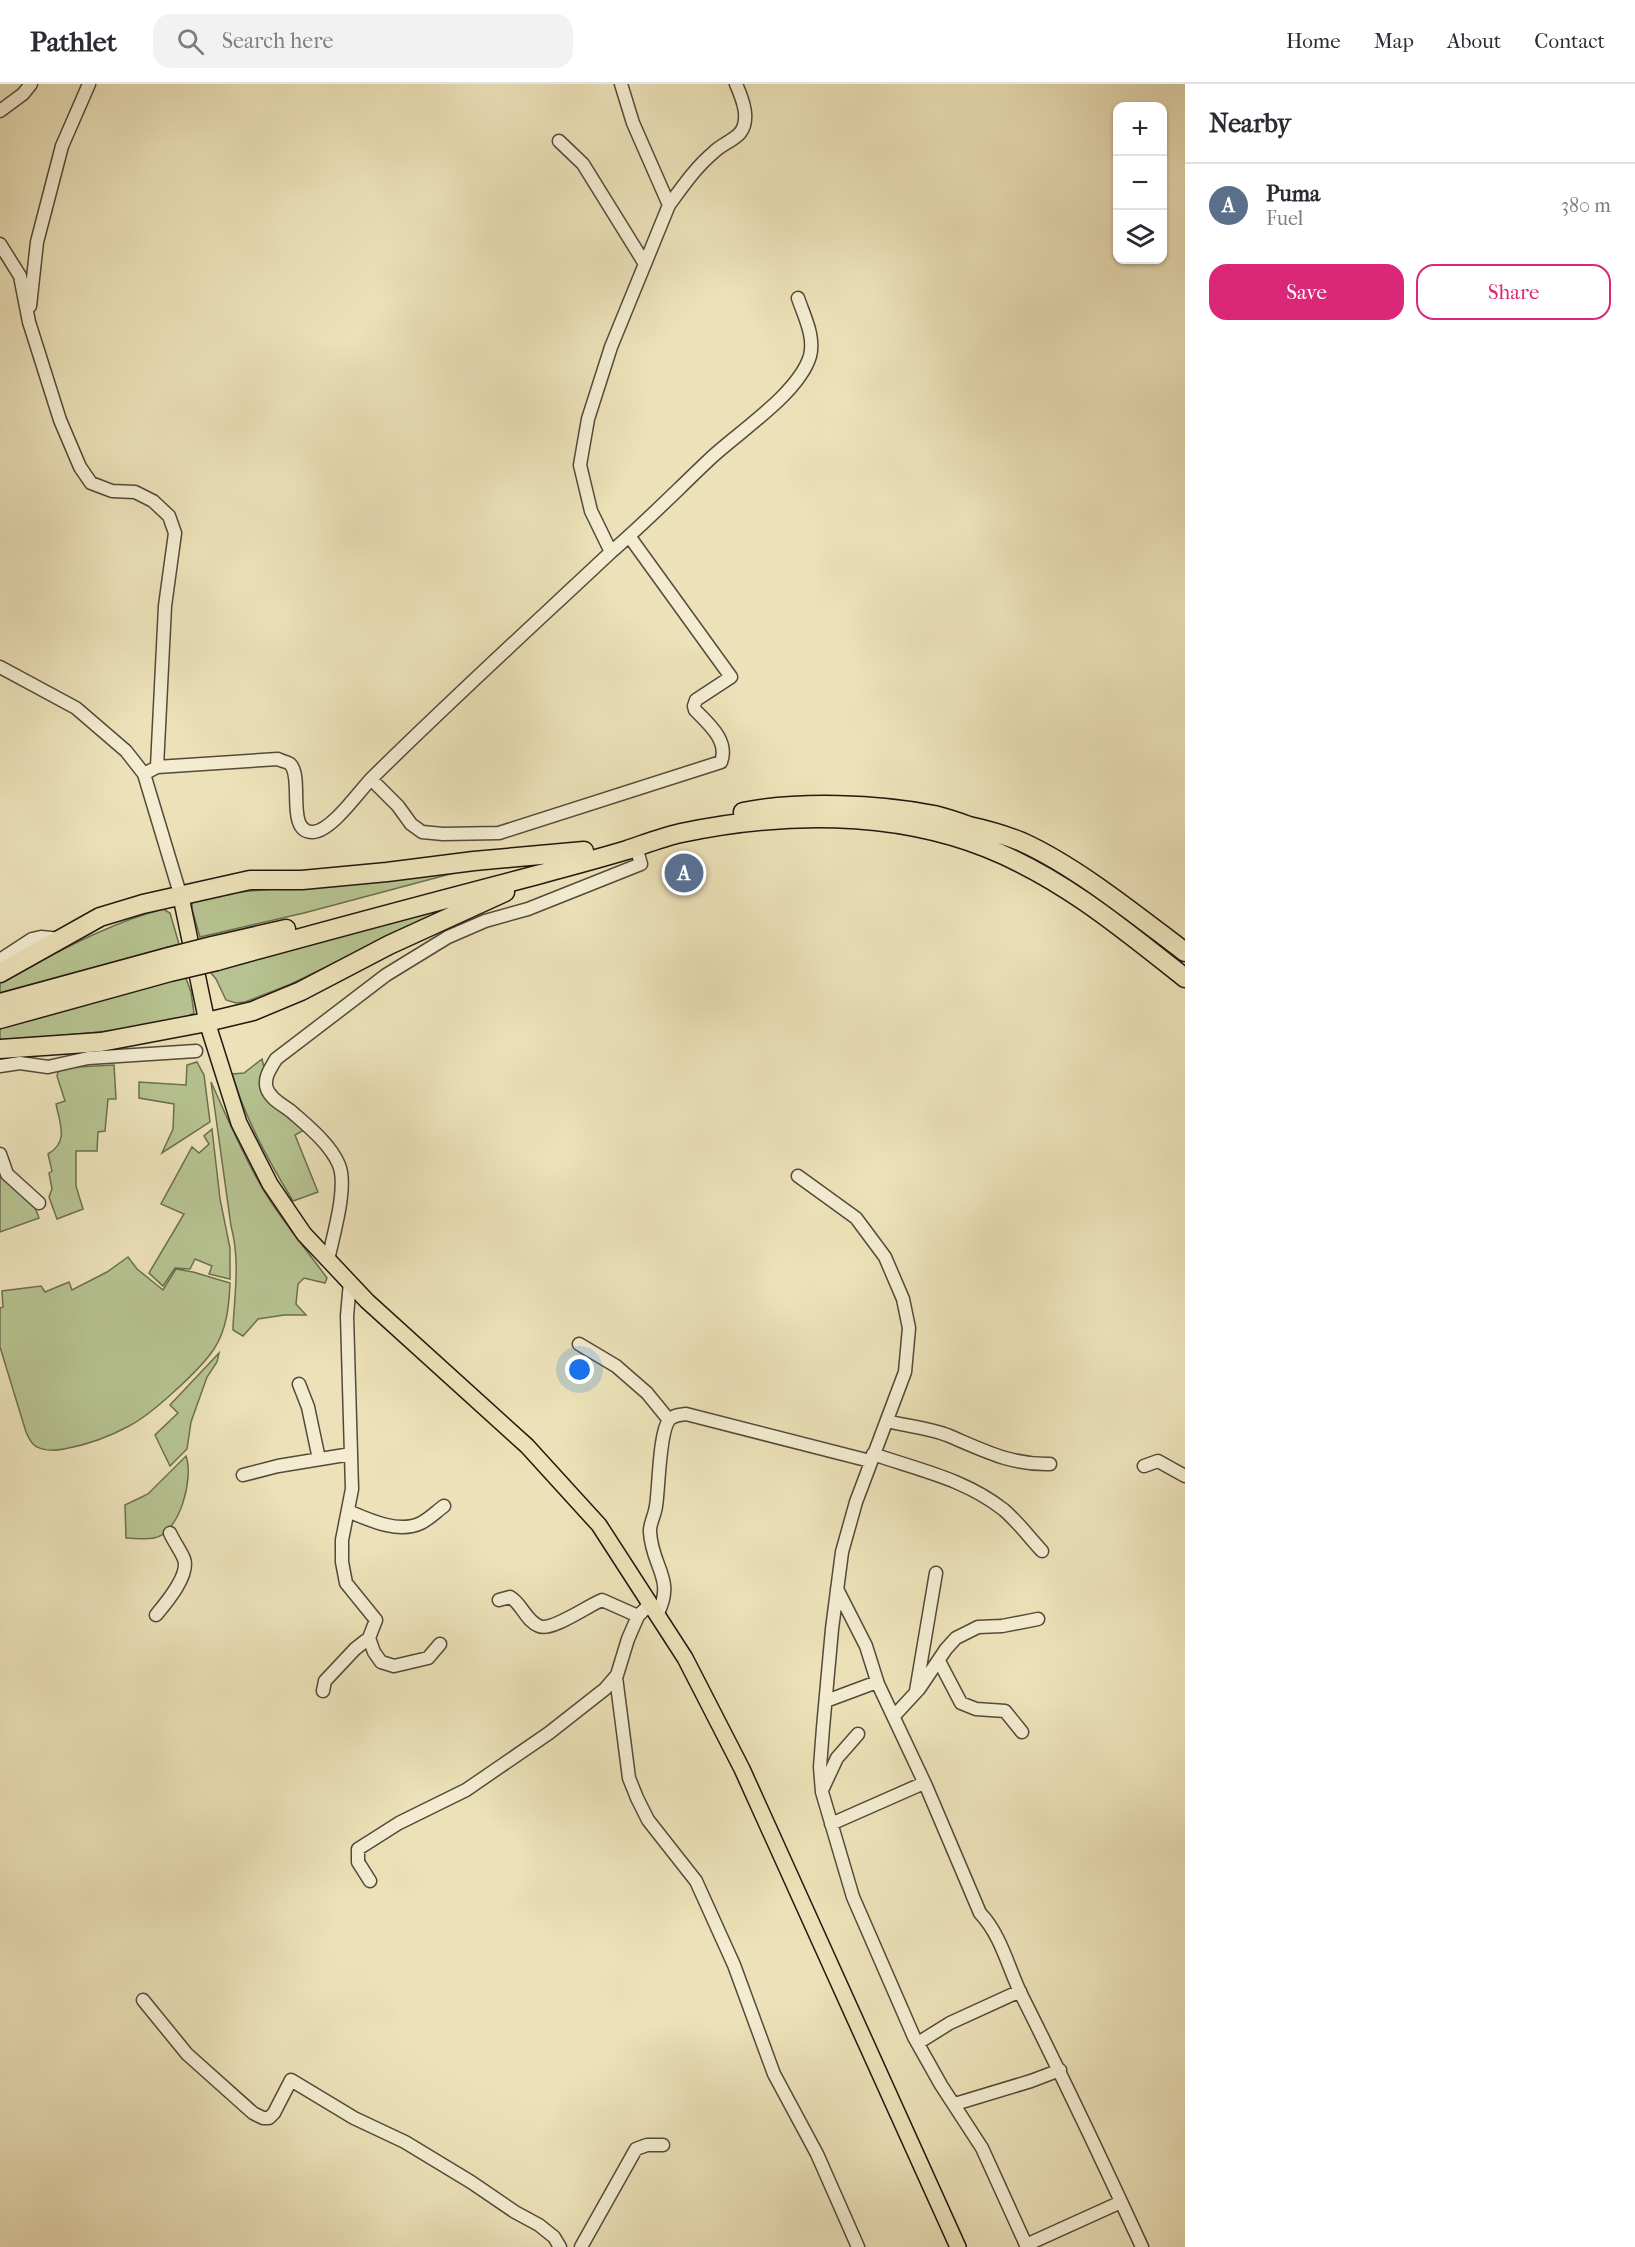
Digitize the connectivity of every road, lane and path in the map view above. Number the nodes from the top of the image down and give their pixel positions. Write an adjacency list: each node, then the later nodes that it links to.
1 (31, 84): 5 (street)
2 (89, 84): 11 (street)
3 (621, 84): 7 (street)
4 (736, 84): 7 (street)
5 (0, 111)
6 (559, 141): 9 (street)
7 (669, 205): 9 (street)
8 (0, 244): 11 (street)
9 (645, 264): 13 (street)
10 (798, 298): 12 (street)
11 (29, 322): 15 (street)
12 (629, 537): 13 (street); 17 (street)
13 (611, 552): 17 (street)
14 (0, 667): 16 (street)
15 (157, 767): 16 (street); 17 (street)
16 (144, 774): 21 (street)
17 (371, 779)
18 (636, 847): 19 (highway); 20 (street); 27 (highway)
19 (585, 857): 20 (street); 21 (highway); 23 (highway); 25 (highway, bridge); 30 (highway)
20 (595, 881): 37 (street)
21 (181, 897): 22 (highway); 30 (main road)
22 (62, 939): 24 (street); 26 (highway)
23 (1185, 952)
24 (0, 960)
25 (170, 965): 28 (highway); 29 (highway)
26 (0, 974)
27 (1185, 978)
28 (0, 1003)
29 (0, 1019)
30 (207, 1022): 31 (highway); 37 (main road)
31 (0, 1049)
32 (196, 1051): 33 (street)
33 (0, 1066)
34 (1, 1163): 36 (street)
35 (798, 1176): 42 (street)
36 (39, 1203)
37 (328, 1260): 38 (main road)
38 (350, 1282): 43 (street); 57 (main road)
39 (579, 1344): 41 (street)
40 (299, 1384): 45 (street)
41 (669, 1420): 44 (street); 57 (street)
42 (887, 1421): 44 (street); 46 (street)
43 (351, 1454): 45 (street); 51 (street)
44 (872, 1458): 53 (street); 55 (street)
45 (319, 1459): 48 (street)
46 (1050, 1464)
47 (1143, 1466): 49 (street)
48 (243, 1475)
49 (1185, 1476)
50 (444, 1506): 51 (street)
51 (348, 1511): 61 (street)
52 (170, 1533): 58 (street)
53 (1042, 1551)
54 (936, 1573): 67 (street)
55 (837, 1590): 65 (street); 68 (street)
56 (499, 1600): 59 (street)
57 (654, 1610): 59 (street); 87 (main road)
58 (156, 1615)
59 (638, 1616): 64 (street)
60 (1038, 1619): 63 (street)
61 (369, 1638): 62 (street); 66 (street)
62 (440, 1644)
63 (939, 1661): 67 (street); 70 (street)
64 (616, 1677): 75 (street); 86 (street)
65 (877, 1682): 68 (street); 69 (street)
66 (323, 1691)
67 (916, 1692): 69 (street)
68 (826, 1701): 73 (street)
69 (894, 1716): 72 (street)
70 (1022, 1732)
71 (858, 1734): 73 (street)
72 (924, 1783): 74 (street); 76 (street)
73 (822, 1792): 74 (street)
74 (831, 1824): 78 (street)
75 (370, 1881)
76 (1020, 1991): 78 (street); 79 (street)
77 (143, 2000): 84 (street)
78 (918, 2043): 80 (street)
79 (1060, 2070): 80 (street); 82 (street)
80 (955, 2104): 83 (street)
81 (663, 2145): 85 (street)
82 (1121, 2202): 83 (street); 88 (street)
83 (1027, 2246)
84 (560, 2247)
85 (581, 2247)
86 (858, 2247)
87 (958, 2247)
88 (1142, 2247)

